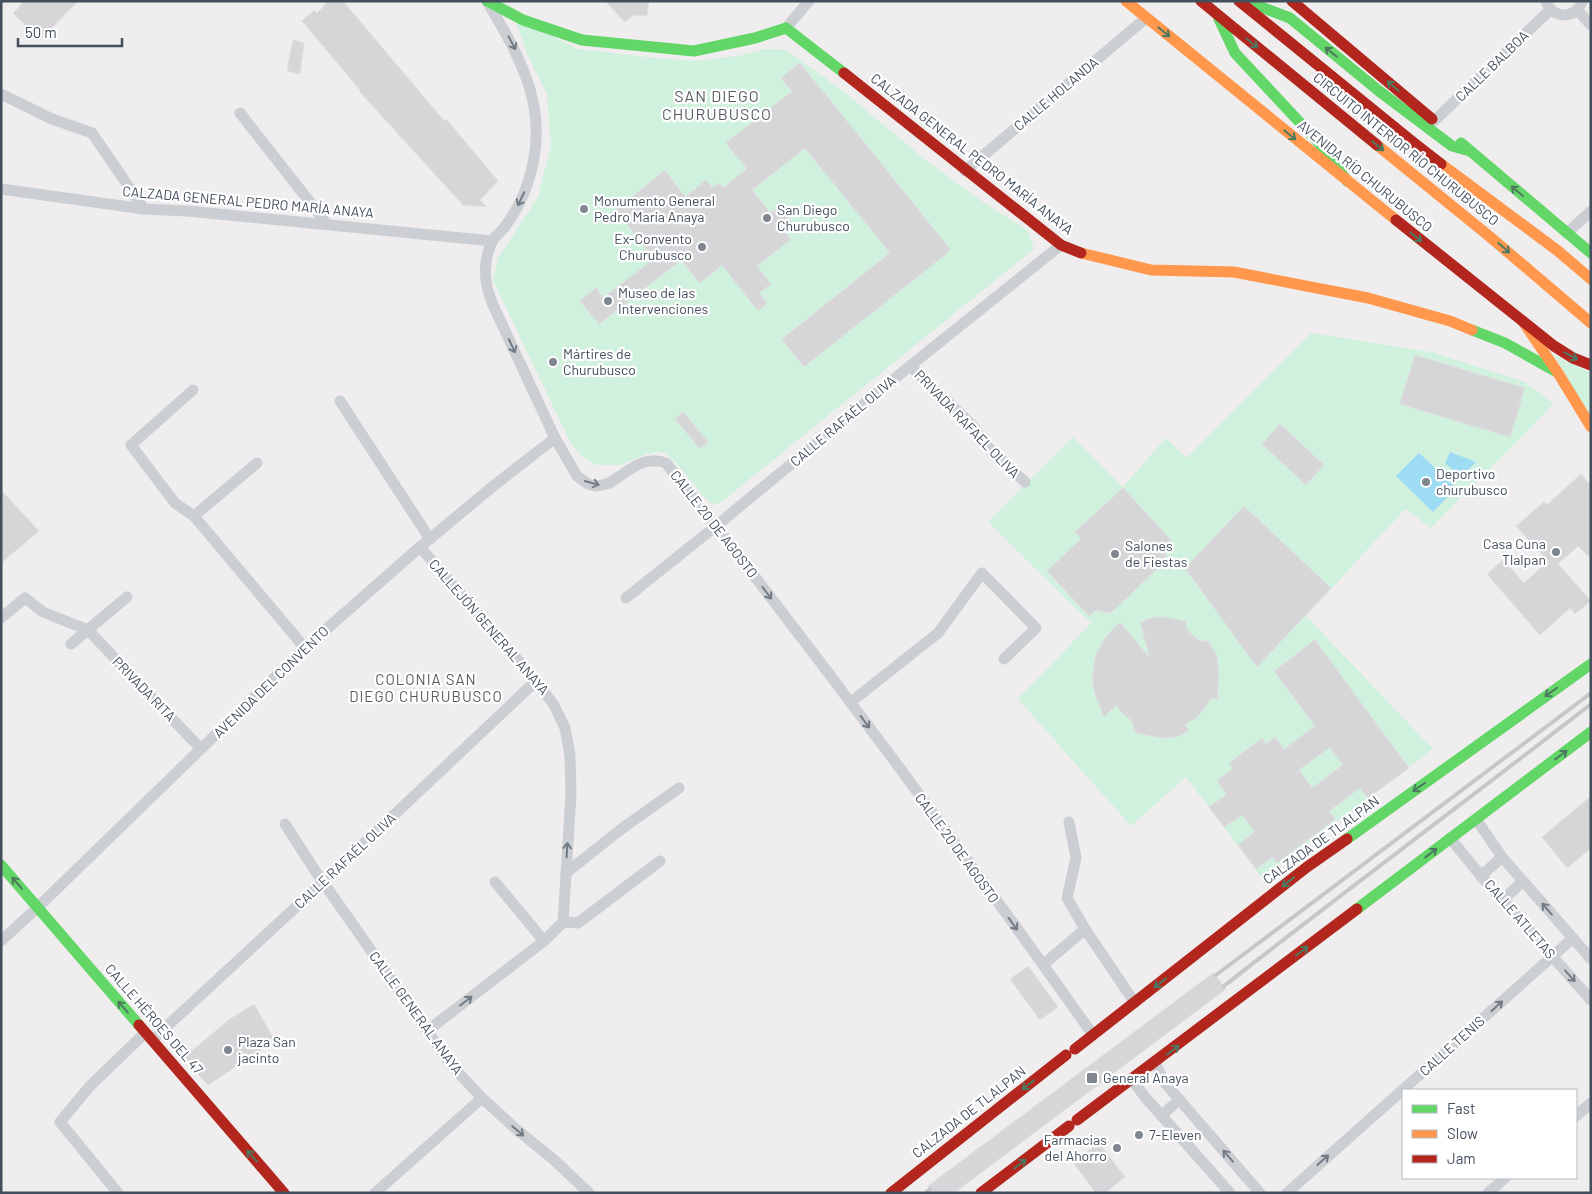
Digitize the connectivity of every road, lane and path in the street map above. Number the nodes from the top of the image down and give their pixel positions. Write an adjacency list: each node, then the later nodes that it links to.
1 (487, 1): 13 (main road); 25 (street, CALLE 20 DE AGOSTO, one-way to 25)
2 (809, 1): 13 (street)
3 (1126, 1): 11 (main road, AVENIDA RÍO CHURUBUSCO)
4 (1201, 1): 10 (main road, CIRCUITO INTERIOR RÍO CHURUBUSCO)
5 (1238, 1): 28 (main road, CIRCUITO INTERIOR RÍO CHURUBUSCO)
6 (1244, 1): 17 (main road, one-way to 6)
7 (1299, 3): 16 (main road, one-way to 7)
8 (1548, 6): 9 (street); 16 (street, CALLE BALBOA)
9 (1579, 6): 12 (street)
10 (1217, 15): 19 (main road); 29 (main road, CIRCUITO INTERIOR RÍO CHURUBUSCO, one-way to 29)
11 (1146, 18): 18 (street, CALLE HOLANDA); 19 (main road, AVENIDA RÍO CHURUBUSCO, one-way to 19)
12 (1591, 25)
13 (786, 28): 18 (main road, CALZADA GENERAL PEDRO MARÍA ANAYA)
14 (1, 94): 21 (street)
15 (240, 113): 23 (street)
16 (1434, 121): 17 (main road)
17 (1470, 151): 24 (main road, one-way to 17)
18 (965, 170): 26 (main road, CALZADA GENERAL PEDRO MARÍA ANAYA)
19 (1347, 182): 30 (main road, AVENIDA RÍO CHURUBUSCO, one-way to 30)
20 (1, 189): 21 (street, CALZADA GENERAL PEDRO MARÍA ANAYA)
21 (144, 208): 23 (street, CALZADA GENERAL PEDRO MARÍA ANAYA)
22 (1591, 211): 24 (street)
23 (327, 224): 25 (street, CALZADA GENERAL PEDRO MARÍA ANAYA)
24 (1567, 233): 27 (main road)
25 (492, 241): 37 (street, CALLE 20 DE AGOSTO, one-way to 37)
26 (1061, 245): 32 (street, CALLE RAFAÉL OLIVA); 33 (main road, CALZADA GENERAL PEDRO MARÍA ANAYA)
27 (1591, 253)
28 (1591, 279)
29 (1591, 322)
30 (1524, 323): 31 (main road, AVENIDA RÍO CHURUBUSCO, one-way to 31); 33 (main road)
31 (1591, 365)
32 (910, 366): 39 (street, PRIVADA RAFAEL OLIVA); 41 (street, CALLE RAFAÉL OLIVA)
33 (1558, 373): 36 (main road)
34 (193, 390): 40 (street)
35 (340, 402): 42 (street)
36 (1591, 427)
37 (555, 438): 41 (street, CALLE 20 DE AGOSTO, one-way to 41); 42 (street, AVENIDA DEL CONVENTO)
38 (257, 463): 40 (street)
39 (1024, 482)
40 (194, 516): 49 (street)
41 (716, 526): 45 (street, CALLE RAFAÉL OLIVA); 53 (street, CALLE 20 DE AGOSTO, one-way to 53)
42 (430, 539): 43 (street, AVENIDA DEL CONVENTO)
43 (420, 547): 49 (street, AVENIDA DEL CONVENTO); 52 (street, CALLEJÓN GENERAL ANAYA)
44 (127, 597): 47 (street)
45 (626, 598)
46 (1, 618): 47 (street)
47 (88, 630): 48 (street); 55 (street, PRIVADA RITA)
48 (71, 644)
49 (305, 648): 55 (street, AVENIDA DEL CONVENTO)
50 (1004, 659): 53 (street)
51 (1591, 664): 80 (main road, CALZADA DE TLALPAN, one-way to 80)
52 (536, 680): 64 (street, CALLEJÓN GENERAL ANAYA, one-way to 52); 67 (street, CALLE RAFAÉL OLIVA)
53 (851, 702): 78 (street, CALLE 20 DE AGOSTO, one-way to 78)
54 (1591, 732): 57 (main road, one-way to 54)
55 (201, 748): 70 (street, AVENIDA DEL CONVENTO)
56 (679, 788): 64 (street)
57 (1476, 818): 60 (main road); 61 (street, CALLE ATLETAS)
58 (1069, 822): 72 (street)
59 (285, 824): 67 (street, CALLE GENERAL ANAYA)
60 (1450, 838): 65 (street, CALLE ATLETAS); 84 (main road, one-way to 60)
61 (1502, 857): 65 (street); 66 (street, CALLE ATLETAS)
62 (660, 861): 71 (street)
63 (1, 865): 70 (main road, CALLE HÉROES DEL 47, one-way to 63)
64 (566, 873): 71 (street, CALLEJÓN GENERAL ANAYA)
65 (1481, 876): 69 (street, CALLE ATLETAS)
66 (1523, 881): 69 (street); 73 (street, CALLE ATLETAS, one-way to 66)
67 (323, 882): 81 (street, CALLE GENERAL ANAYA); 83 (street, CALLE RAFAÉL OLIVA)
68 (495, 882): 75 (street)
69 (1503, 900): 76 (street, CALLE ATLETAS)
70 (38, 908): 74 (street, AVENIDA DEL CONVENTO); 83 (main road, CALLE HÉROES DEL 47, one-way to 70)
71 (563, 922): 75 (street)
72 (1085, 929): 78 (street); 80 (street)
73 (1572, 938): 76 (street, CALLE TENIS); 77 (street, CALLE ATLETAS)
74 (1, 941)
75 (544, 941): 81 (street, one-way to 75)
76 (1552, 956): 79 (street, CALLE ATLETAS, one-way to 79); 86 (street, CALLE TENIS, one-way to 76)
77 (1591, 959)
78 (1043, 965): 82 (street, CALLE 20 DE AGOSTO)
79 (1591, 1000)
80 (1135, 1003): 82 (main road, CALZADA DE TLALPAN)
81 (427, 1031): 88 (street, CALLE GENERAL ANAYA)
82 (1092, 1035): 98 (main road, CALZADA DE TLALPAN, one-way to 98)
83 (149, 1036): 94 (main road, CALLE HÉROES DEL 47, one-way to 83); 95 (street, CALLE RAFAÉL OLIVA)
84 (1155, 1063): 85 (main road); 89 (street)
85 (1132, 1080): 92 (street); 99 (main road, one-way to 85)
86 (1403, 1089)
87 (1402, 1090): 102 (street, CALLE TENIS, one-way to 87)
88 (482, 1098): 96 (street); 97 (street, CALLE GENERAL ANAYA, one-way to 97)
89 (1179, 1100): 92 (street); 101 (street, one-way to 89)
90 (1591, 1103): 91 (street)
91 (1577, 1115)
92 (1161, 1116): 100 (street)
93 (1504, 1179): 103 (street)
94 (279, 1191)
95 (118, 1193)
96 (375, 1193)
97 (589, 1193)
98 (891, 1193)
99 (980, 1193)
100 (1230, 1193)
101 (1260, 1193)
102 (1287, 1193)
103 (1488, 1193)

